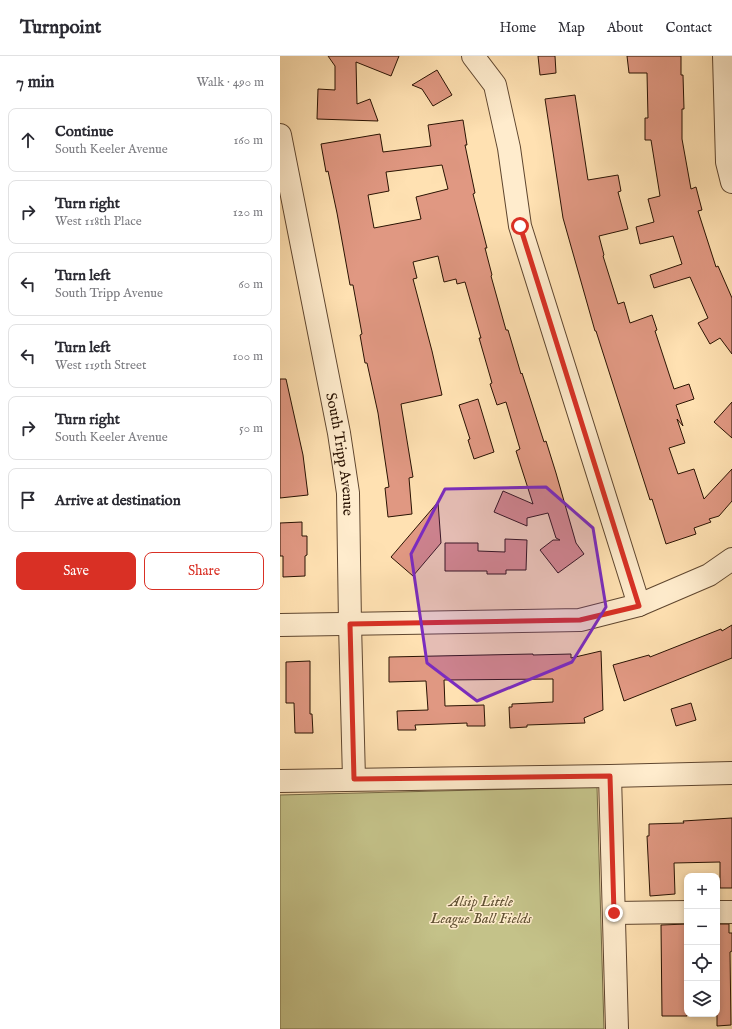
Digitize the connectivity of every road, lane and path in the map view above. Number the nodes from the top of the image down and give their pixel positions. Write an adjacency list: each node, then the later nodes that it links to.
1 (473, 56): 6 (street)
2 (724, 56): 4 (street)
3 (280, 135): 7 (street, South Tripp Avenue)
4 (732, 182)
5 (732, 559): 6 (street)
6 (639, 606): 7 (street)
7 (350, 624): 8 (street); 11 (street, South Tripp Avenue)
8 (280, 625)
9 (732, 773): 10 (street)
10 (610, 776): 11 (street); 16 (street)
11 (354, 779): 12 (street)
12 (280, 781)
13 (684, 912): 16 (street)
14 (720, 912): 15 (street)
15 (732, 912)
16 (614, 913): 17 (street)
17 (617, 1029)

